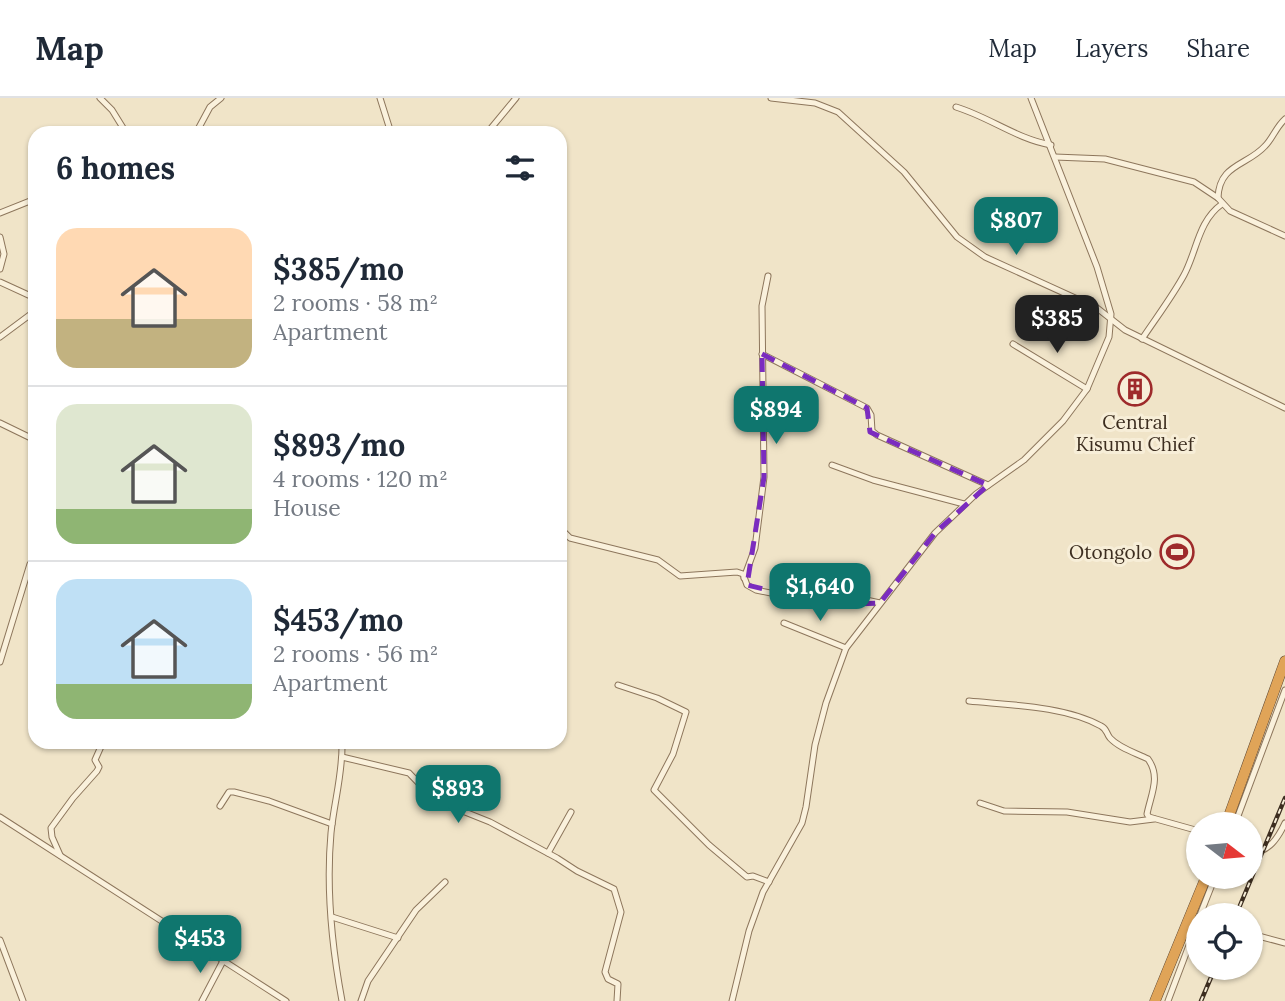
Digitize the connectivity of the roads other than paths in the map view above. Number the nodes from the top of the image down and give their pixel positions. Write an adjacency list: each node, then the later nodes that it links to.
1 (100, 98): 9 (street)
2 (221, 98): 10 (street)
3 (380, 98): 11 (street)
4 (516, 98): 12 (street)
5 (771, 98): 25 (street)
6 (1031, 98): 13 (street)
7 (956, 107): 13 (street)
8 (1285, 119): 15 (street)
9 (121, 126)
10 (200, 126)
11 (389, 126)
12 (493, 126)
13 (1051, 145): 14 (street)
14 (1055, 157): 15 (street); 25 (street)
15 (1220, 201): 18 (street); 27 (street)
16 (28, 202): 17 (street)
17 (0, 213)
18 (1285, 236)
19 (0, 237): 20 (street)
20 (0, 269)
21 (768, 276): 29 (street)
22 (0, 282): 23 (street)
23 (28, 295)
24 (28, 316): 26 (street)
25 (1111, 320): 27 (street); 30 (street)
26 (0, 337)
27 (1142, 339): 31 (street)
28 (1013, 344): 30 (street)
29 (762, 354): 35 (street); 39 (street)
30 (1087, 389): 35 (street)
31 (1285, 408)
32 (0, 423): 33 (street)
33 (28, 437)
34 (832, 465): 36 (street)
35 (988, 485): 36 (street)
36 (964, 504): 40 (street)
37 (567, 535): 39 (street)
38 (28, 571): 44 (street)
39 (744, 578): 40 (street)
40 (880, 603): 42 (street)
41 (784, 623): 42 (street)
42 (846, 648): 64 (street)
43 (1285, 661): 54 (highway)
44 (0, 662)
45 (618, 685): 64 (street)
46 (1285, 690): 55 (street)
47 (969, 701): 57 (street)
48 (100, 749): 63 (street)
49 (342, 749): 50 (street)
50 (342, 757): 59 (street); 62 (street)
51 (980, 803): 57 (street)
52 (220, 806): 59 (street)
53 (571, 812): 62 (street)
54 (1230, 812)
55 (1239, 812)
56 (0, 817): 63 (street)
57 (1154, 819): 60 (street)
58 (1285, 823): 61 (street)
59 (332, 824): 67 (street)
60 (1186, 828)
61 (1264, 851)
62 (548, 853): 79 (street)
63 (62, 858): 73 (street)
64 (769, 882): 80 (street)
65 (445, 883): 69 (street)
66 (1201, 889): 81 (highway)
67 (332, 917): 69 (street); 77 (street)
68 (1263, 937): 71 (street)
69 (398, 938): 78 (street)
70 (0, 940): 74 (street)
71 (1285, 943)
72 (1186, 952): 82 (street)
73 (223, 961): 75 (street); 76 (street)
74 (23, 1001)
75 (202, 1001)
76 (286, 1001)
77 (342, 1001)
78 (361, 1001)
79 (617, 1001)
80 (732, 1001)
81 (1155, 1001)
82 (1168, 1001)

